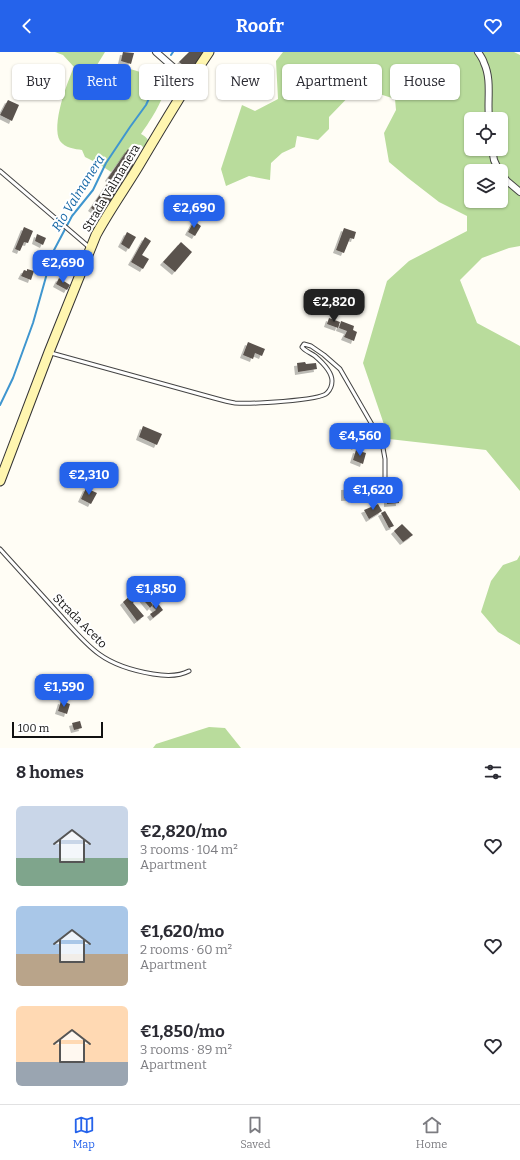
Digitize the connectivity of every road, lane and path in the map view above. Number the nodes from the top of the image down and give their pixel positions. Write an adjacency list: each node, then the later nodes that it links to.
1 (156, 52): 4 (street)
2 (209, 52): 5 (street, Strada Valmanera)
3 (478, 52): 7 (street)
4 (170, 64)
5 (201, 64)
6 (178, 100): 11 (street, Strada Valmanera)
7 (488, 112)
8 (0, 172): 11 (lane)
9 (508, 182): 10 (street)
10 (520, 192)
11 (91, 248): 12 (street, Strada Valmanera)
12 (49, 352): 13 (street, Strada Valmanera); 14 (lane)
13 (0, 480)
14 (385, 490)
15 (0, 549): 16 (lane, Strada Aceto)
16 (189, 671)

